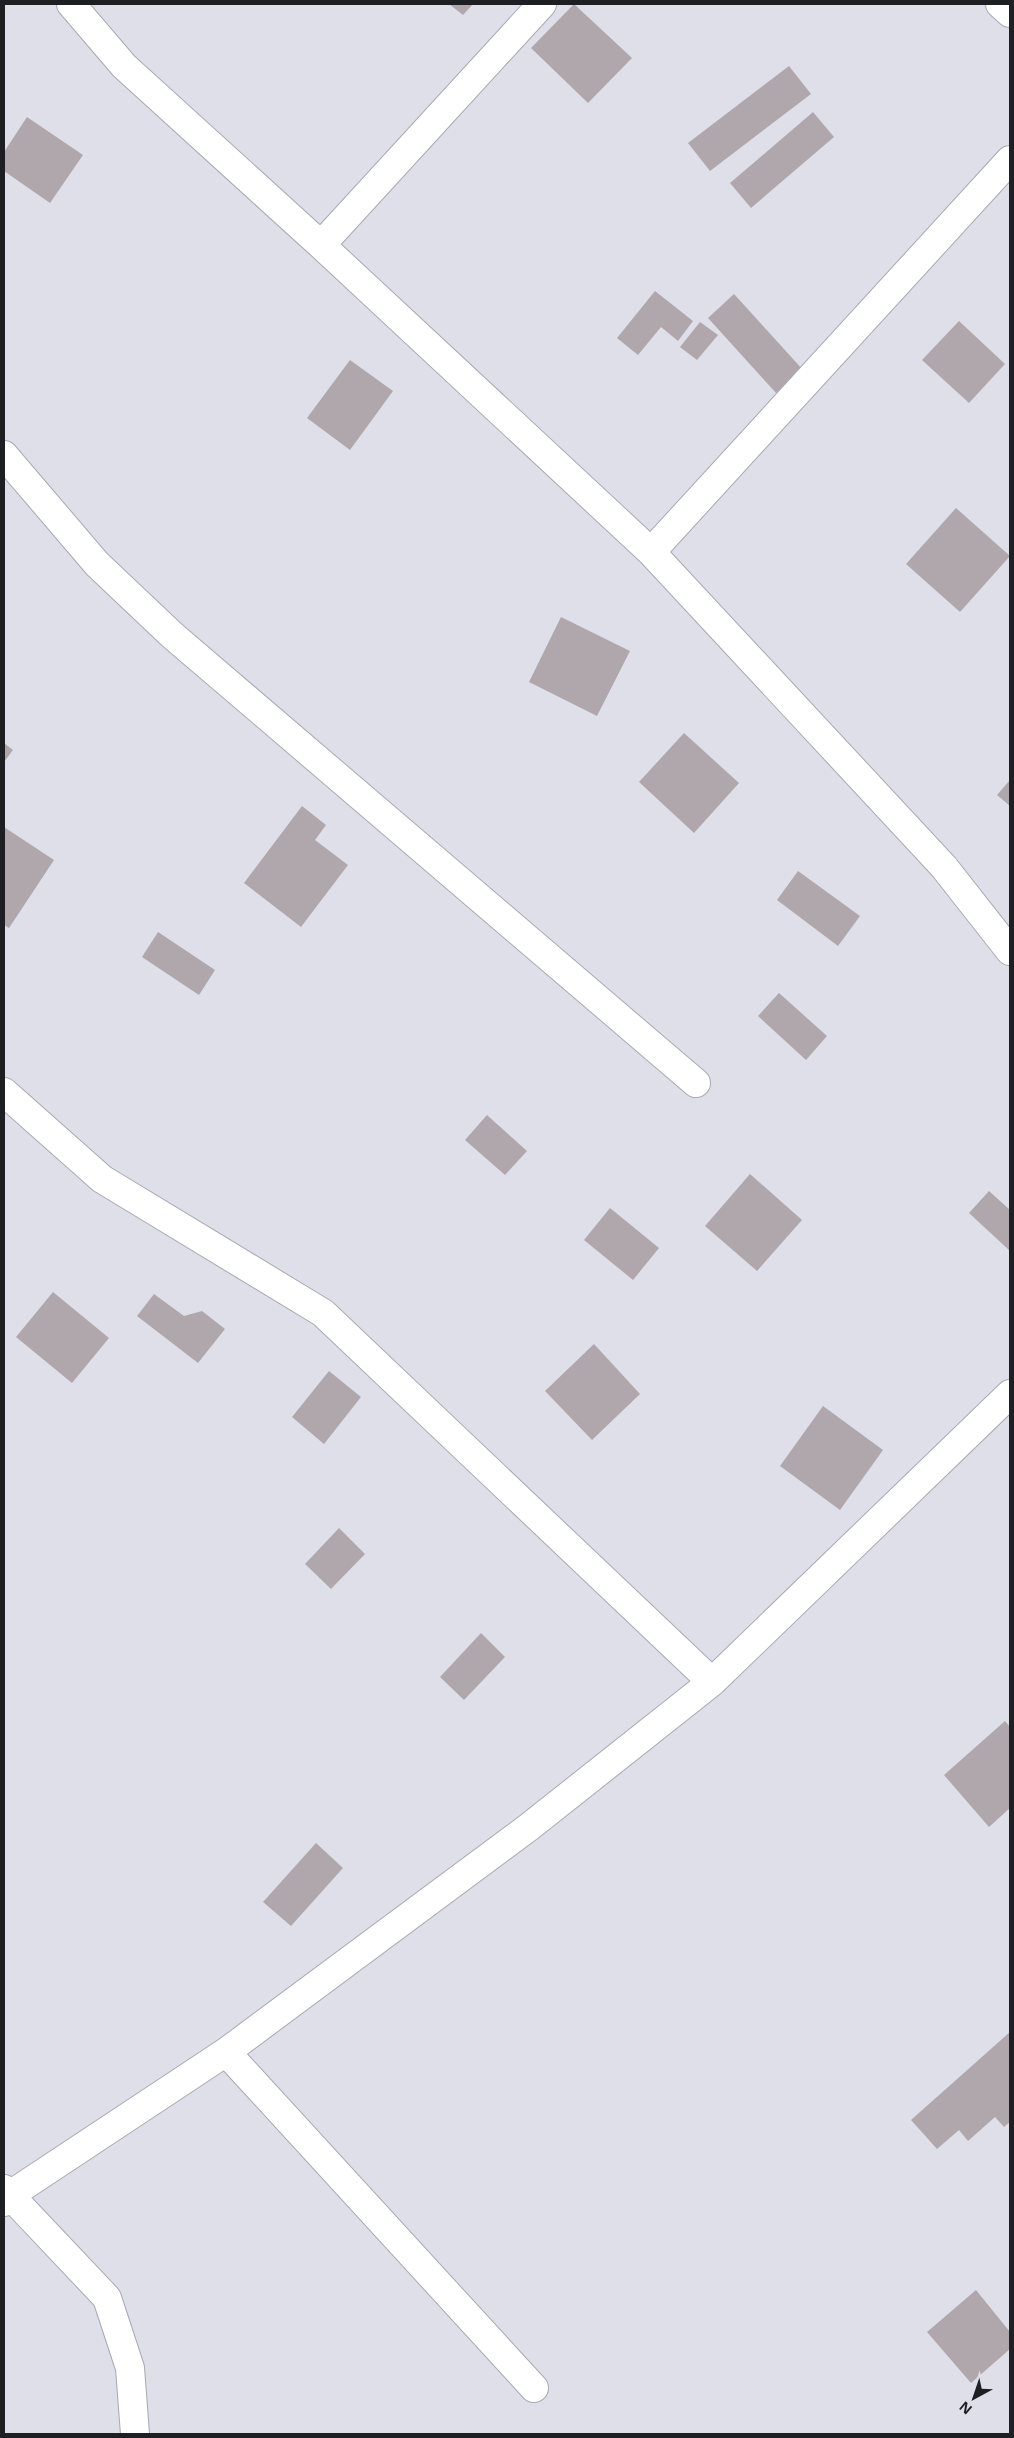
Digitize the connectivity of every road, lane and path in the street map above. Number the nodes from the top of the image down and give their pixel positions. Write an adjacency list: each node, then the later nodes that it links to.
1 (72, 4): 6 (street)
2 (542, 4): 6 (street)
3 (1000, 4): 4 (street)
4 (1010, 13)
5 (1010, 160): 8 (street)
6 (321, 245): 8 (street)
7 (4, 455): 10 (street)
8 (651, 552): 9 (street)
9 (1010, 951)
10 (696, 1082)
11 (4, 1092): 13 (street)
12 (1010, 1394): 13 (street)
13 (712, 1682): 14 (street)
14 (226, 2052): 15 (street); 16 (street)
15 (6, 2195): 17 (street)
16 (534, 2388)
17 (135, 2434)

